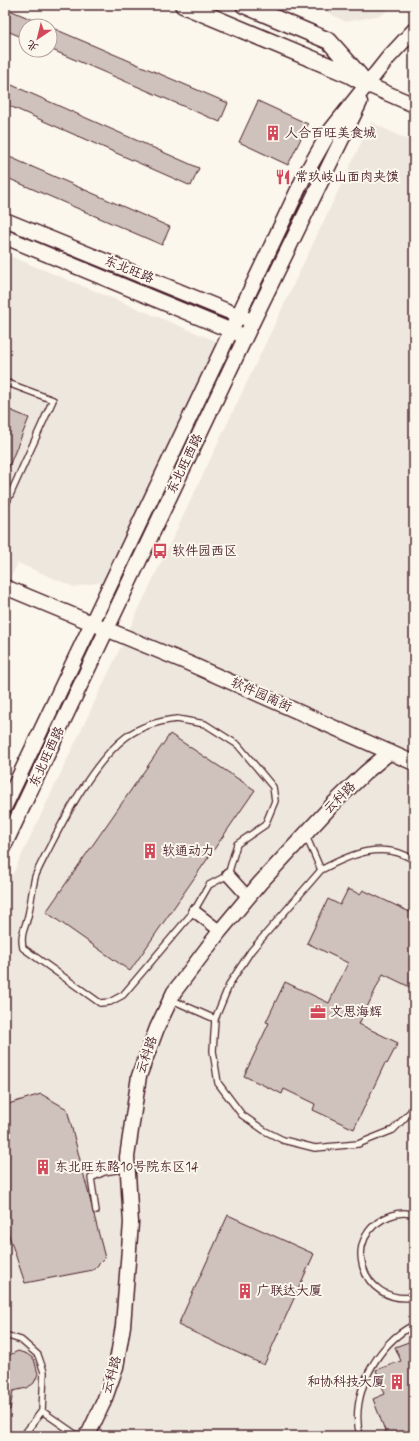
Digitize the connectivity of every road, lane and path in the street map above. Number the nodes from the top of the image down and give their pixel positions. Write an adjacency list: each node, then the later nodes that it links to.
1 (183, 5): 4 (main road)
2 (244, 5): 4 (main road)
3 (414, 30): 4 (street, 东北旺西路)
4 (368, 85): 5 (street); 8 (street, 东北旺西路); 9 (street, 东北旺西路)
5 (414, 106)
6 (5, 220): 8 (street, 东北旺路)
7 (5, 237): 10 (street, 东北旺路)
8 (239, 316): 9 (street, 东北旺路); 10 (street, 东北旺西路)
9 (253, 321): 11 (street, 东北旺西路)
10 (232, 331): 11 (street, 东北旺路); 15 (street, 东北旺西路)
11 (246, 337): 16 (street, 东北旺西路)
12 (5, 382): 13 (lane)
13 (5, 506)
14 (5, 587): 15 (street, 软件园南街)
15 (93, 623): 16 (street, 软件园南街); 19 (street, 东北旺西路)
16 (107, 628): 17 (street, 软件园南街); 21 (street, 东北旺西路)
17 (390, 752): 18 (street, 软件园南街); 20 (street, 云科路)
18 (414, 763)
19 (5, 806)
20 (305, 833): 23 (lane); 25 (street, 云科路)
21 (5, 844)
22 (414, 860): 23 (lane)
23 (321, 870): 29 (lane)
24 (228, 875): 25 (street); 26 (lane); 26 (lane)
25 (248, 897): 27 (street, 云科路)
26 (194, 911): 27 (street)
27 (220, 931): 28 (street, 云科路)
28 (170, 999): 29 (lane); 31 (street, 云科路)
29 (215, 1018): 30 (lane)
30 (414, 1108)
31 (128, 1168): 32 (lane); 38 (street, 云科路)
32 (96, 1211)
33 (414, 1215): 34 (lane)
34 (414, 1297)
35 (414, 1325): 42 (lane)
36 (5, 1334): 37 (lane)
37 (42, 1411): 38 (lane); 39 (lane)
38 (86, 1435)
39 (23, 1436)
40 (166, 1436): 41 (lane)
41 (180, 1436)
42 (360, 1436)

